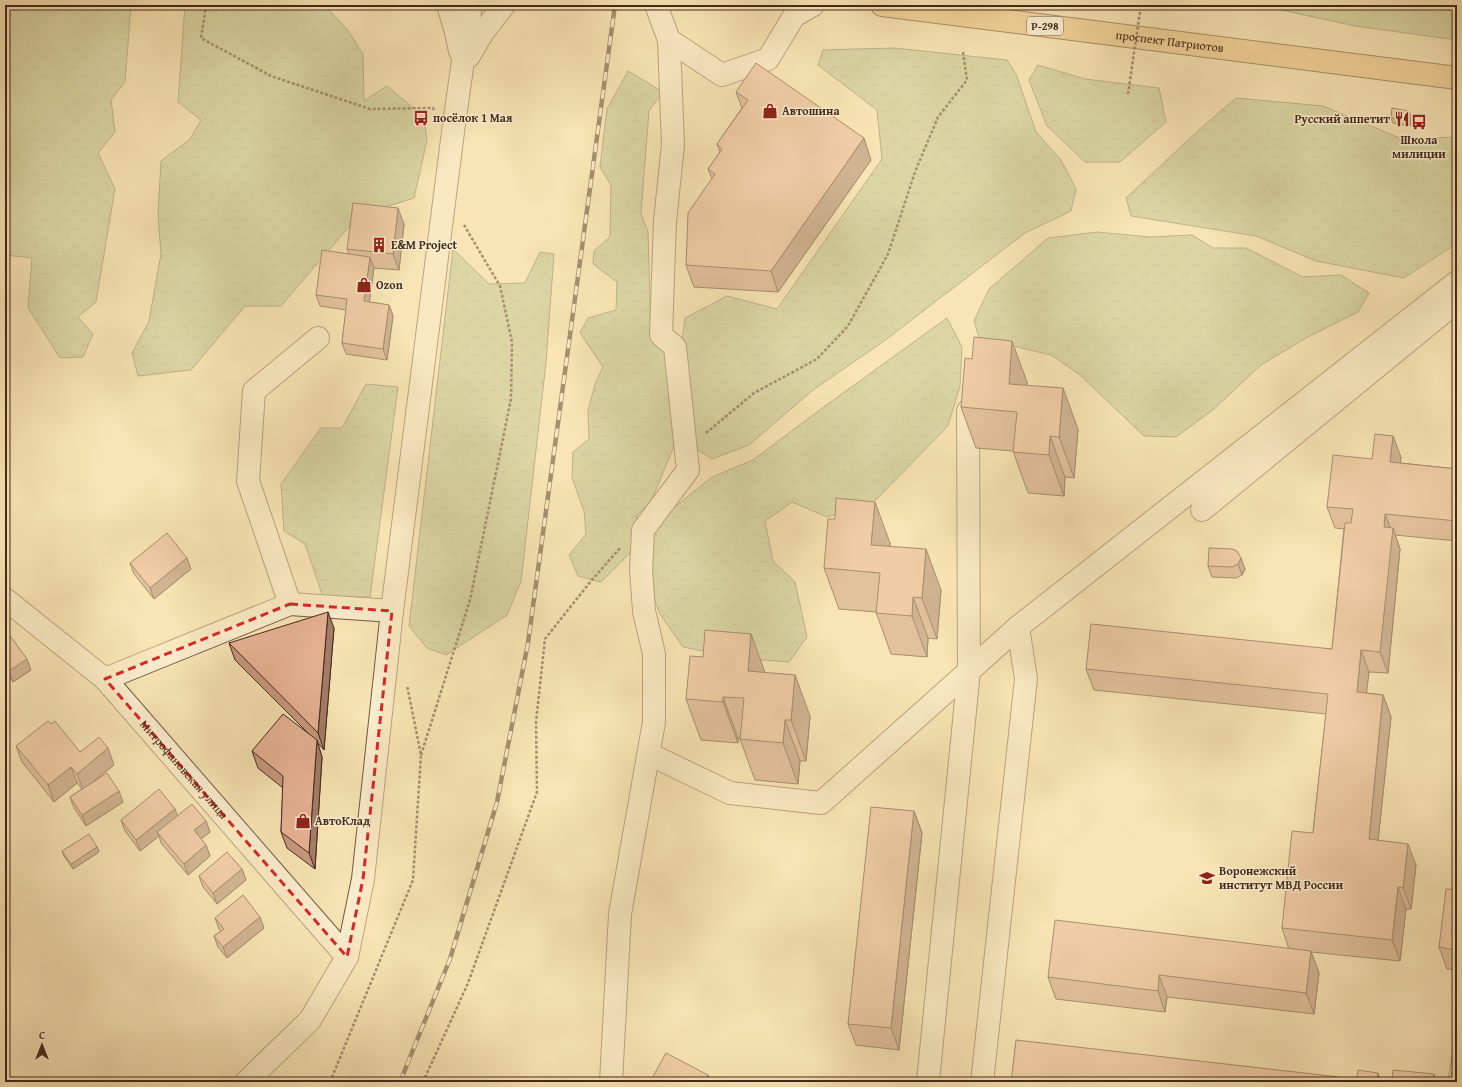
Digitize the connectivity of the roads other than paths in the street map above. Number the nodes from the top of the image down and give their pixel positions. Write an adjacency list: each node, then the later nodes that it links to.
1 (448, 5): 9 (street)
2 (471, 5): 9 (street)
3 (504, 5): 9 (street)
4 (656, 5): 8 (street)
5 (813, 5): 8 (street)
6 (882, 5): 7 (highway, проспект Патриотов / Р-298)
7 (906, 7): 10 (highway, проспект Патриотов / Р-298)
8 (669, 40): 22 (street)
9 (463, 68): 18 (street)
10 (1457, 78)
11 (1457, 282): 19 (street)
12 (1457, 304): 15 (street)
13 (318, 338): 17 (street)
14 (968, 411): 20 (street)
15 (1202, 510)
16 (5, 599): 21 (street, Митрофановская улица)
17 (290, 604): 18 (street); 21 (street)
18 (392, 611): 23 (street)
19 (1018, 627): 20 (street); 27 (street)
20 (969, 671): 22 (street); 24 (street)
21 (105, 679): 23 (street, Митрофановская улица)
22 (649, 754): 26 (street)
23 (347, 958): 25 (street)
24 (928, 1081)
25 (246, 1082)
26 (611, 1082)
27 (982, 1082)

